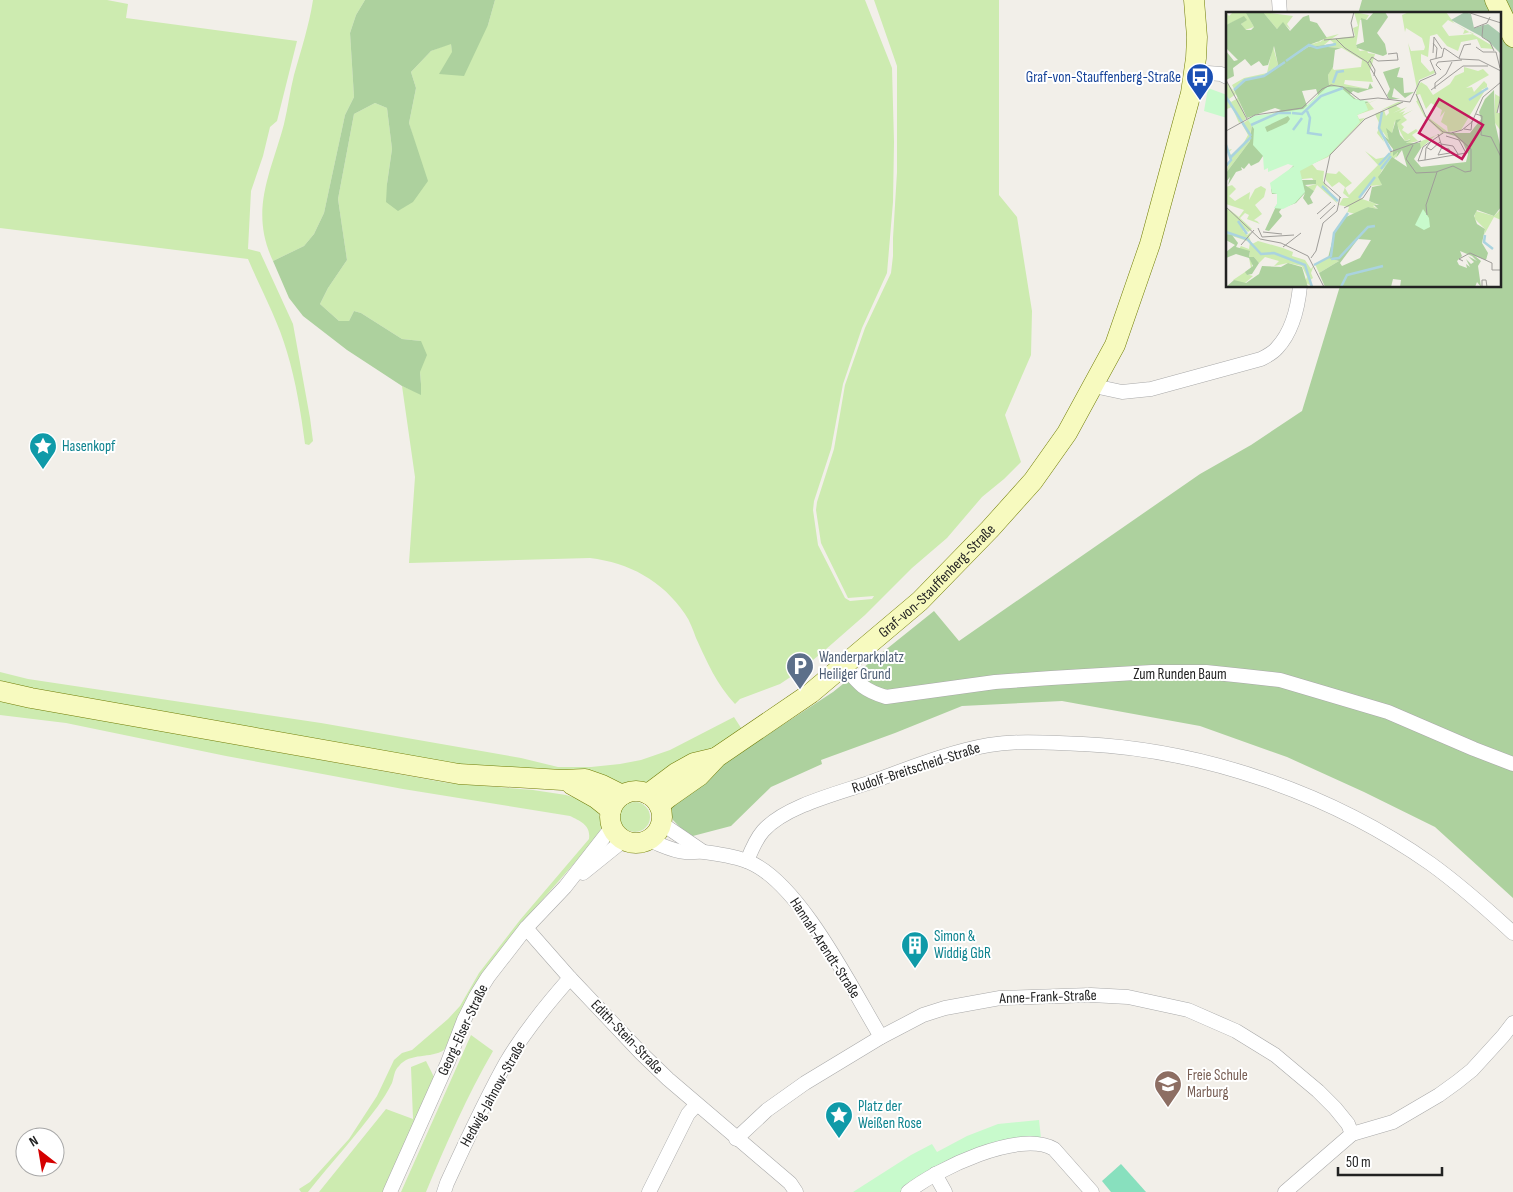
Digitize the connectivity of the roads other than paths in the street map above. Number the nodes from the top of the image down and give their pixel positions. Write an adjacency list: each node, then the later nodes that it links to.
1 (1194, 0): 4 (street, Graf-von-Stauffenberg-Straße)
2 (1495, 0): 3 (street)
3 (1513, 37)
4 (1194, 72): 5 (street); 7 (street, Graf-von-Stauffenberg-Straße)
5 (1226, 76)
6 (1300, 288): 7 (street)
7 (1094, 386): 8 (street, Graf-von-Stauffenberg-Straße)
8 (844, 666): 10 (street, Zum Runden Baum); 11 (street, Graf-von-Stauffenberg-Straße)
9 (0, 691): 12 (street)
10 (1513, 764)
11 (656, 808): 12 (street); 13 (street); 14 (street, Hannah-Arendt-Straße)
12 (617, 818): 13 (street); 16 (street, Georg-Elser-Straße)
13 (648, 840): 14 (street, Hannah-Arendt-Straße)
14 (703, 852): 15 (street, Hannah-Arendt-Straße)
15 (747, 861): 17 (street, Rudolf-Breitscheid-Straße); 20 (street, Hannah-Arendt-Straße)
16 (526, 928): 18 (street, Edith-Stein-Straße); 25 (street, Georg-Elser-Straße)
17 (1513, 933)
18 (570, 978): 21 (street, Edith-Stein-Straße); 26 (street, Hedwig-Jahnow-Straße)
19 (1513, 1023): 22 (street)
20 (880, 1037): 22 (street, Anne-Frank-Straße); 23 (street, Anne-Frank-Straße)
21 (696, 1105): 23 (street, Edith-Stein-Straße); 27 (street)
22 (1352, 1134): 32 (street)
23 (736, 1139): 28 (street, Edith-Stein-Straße)
24 (935, 1174): 29 (street); 30 (street); 31 (street)
25 (390, 1192)
26 (444, 1192)
27 (650, 1192)
28 (796, 1192)
29 (908, 1192)
30 (945, 1192)
31 (1092, 1192)
32 (1285, 1192)

